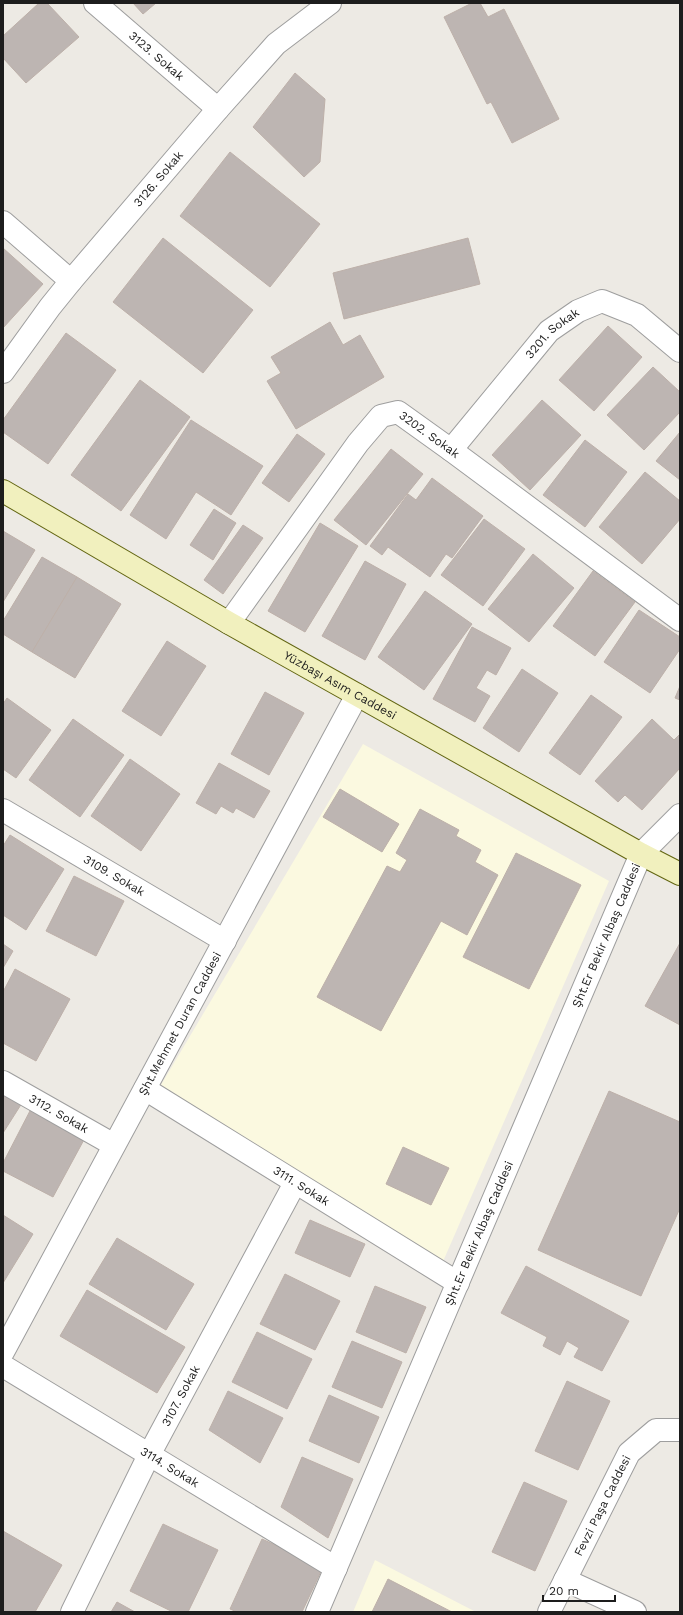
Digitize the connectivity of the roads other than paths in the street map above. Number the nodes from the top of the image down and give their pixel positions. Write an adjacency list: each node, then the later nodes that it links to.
1 (95, 3): 3 (street, 3123. Sokak)
2 (330, 3): 3 (street, 3126. Sokak)
3 (218, 109): 5 (street, 3126. Sokak)
4 (3, 222): 5 (street)
5 (71, 281): 7 (street, 3126. Sokak)
6 (680, 351): 8 (street, 3201. Sokak)
7 (3, 372)
8 (452, 450): 10 (street, 3202. Sokak); 11 (street, 3202. Sokak)
9 (3, 491): 11 (main road, Yüzbaşı Asım Caddesi)
10 (680, 620)
11 (229, 623): 12 (main road, Yüzbaşı Asım Caddesi)
12 (357, 695): 15 (main road, Yüzbaşı Asım Caddesi); 17 (street, Şht.Mehmet Duran Caddesi)
13 (3, 810): 17 (street, 3109. Sokak)
14 (680, 815): 15 (street)
15 (641, 854): 16 (main road, Yüzbaşı Asım Caddesi); 22 (street, Şht.Er Bekir Albaş Caddesi)
16 (680, 874)
17 (224, 941): 19 (street, Şht.Mehmet Duran Caddesi)
18 (3, 1082): 20 (street, 3112. Sokak)
19 (145, 1089): 20 (street, Şht.Mehmet Duran Caddesi); 21 (street, 3111. Sokak)
20 (114, 1145): 23 (street, Şht.Mehmet Duran Caddesi)
21 (295, 1183): 22 (street, 3111. Sokak); 26 (street, 3107. Sokak)
22 (458, 1283): 27 (street, Şht.Er Bekir Albaş Caddesi)
23 (3, 1352)
24 (3, 1366): 26 (street, 3114. Sokak)
25 (680, 1430): 28 (street, Fevzi Paşa Caddesi)
26 (149, 1455): 27 (street, 3114. Sokak); 29 (street, 3107. Sokak)
27 (336, 1568): 30 (street, Şht.Er Bekir Albaş Caddesi)
28 (565, 1580): 31 (street, Fevzi Paşa Caddesi); 32 (street)
29 (72, 1612)
30 (317, 1612)
31 (549, 1612)
32 (635, 1612)

